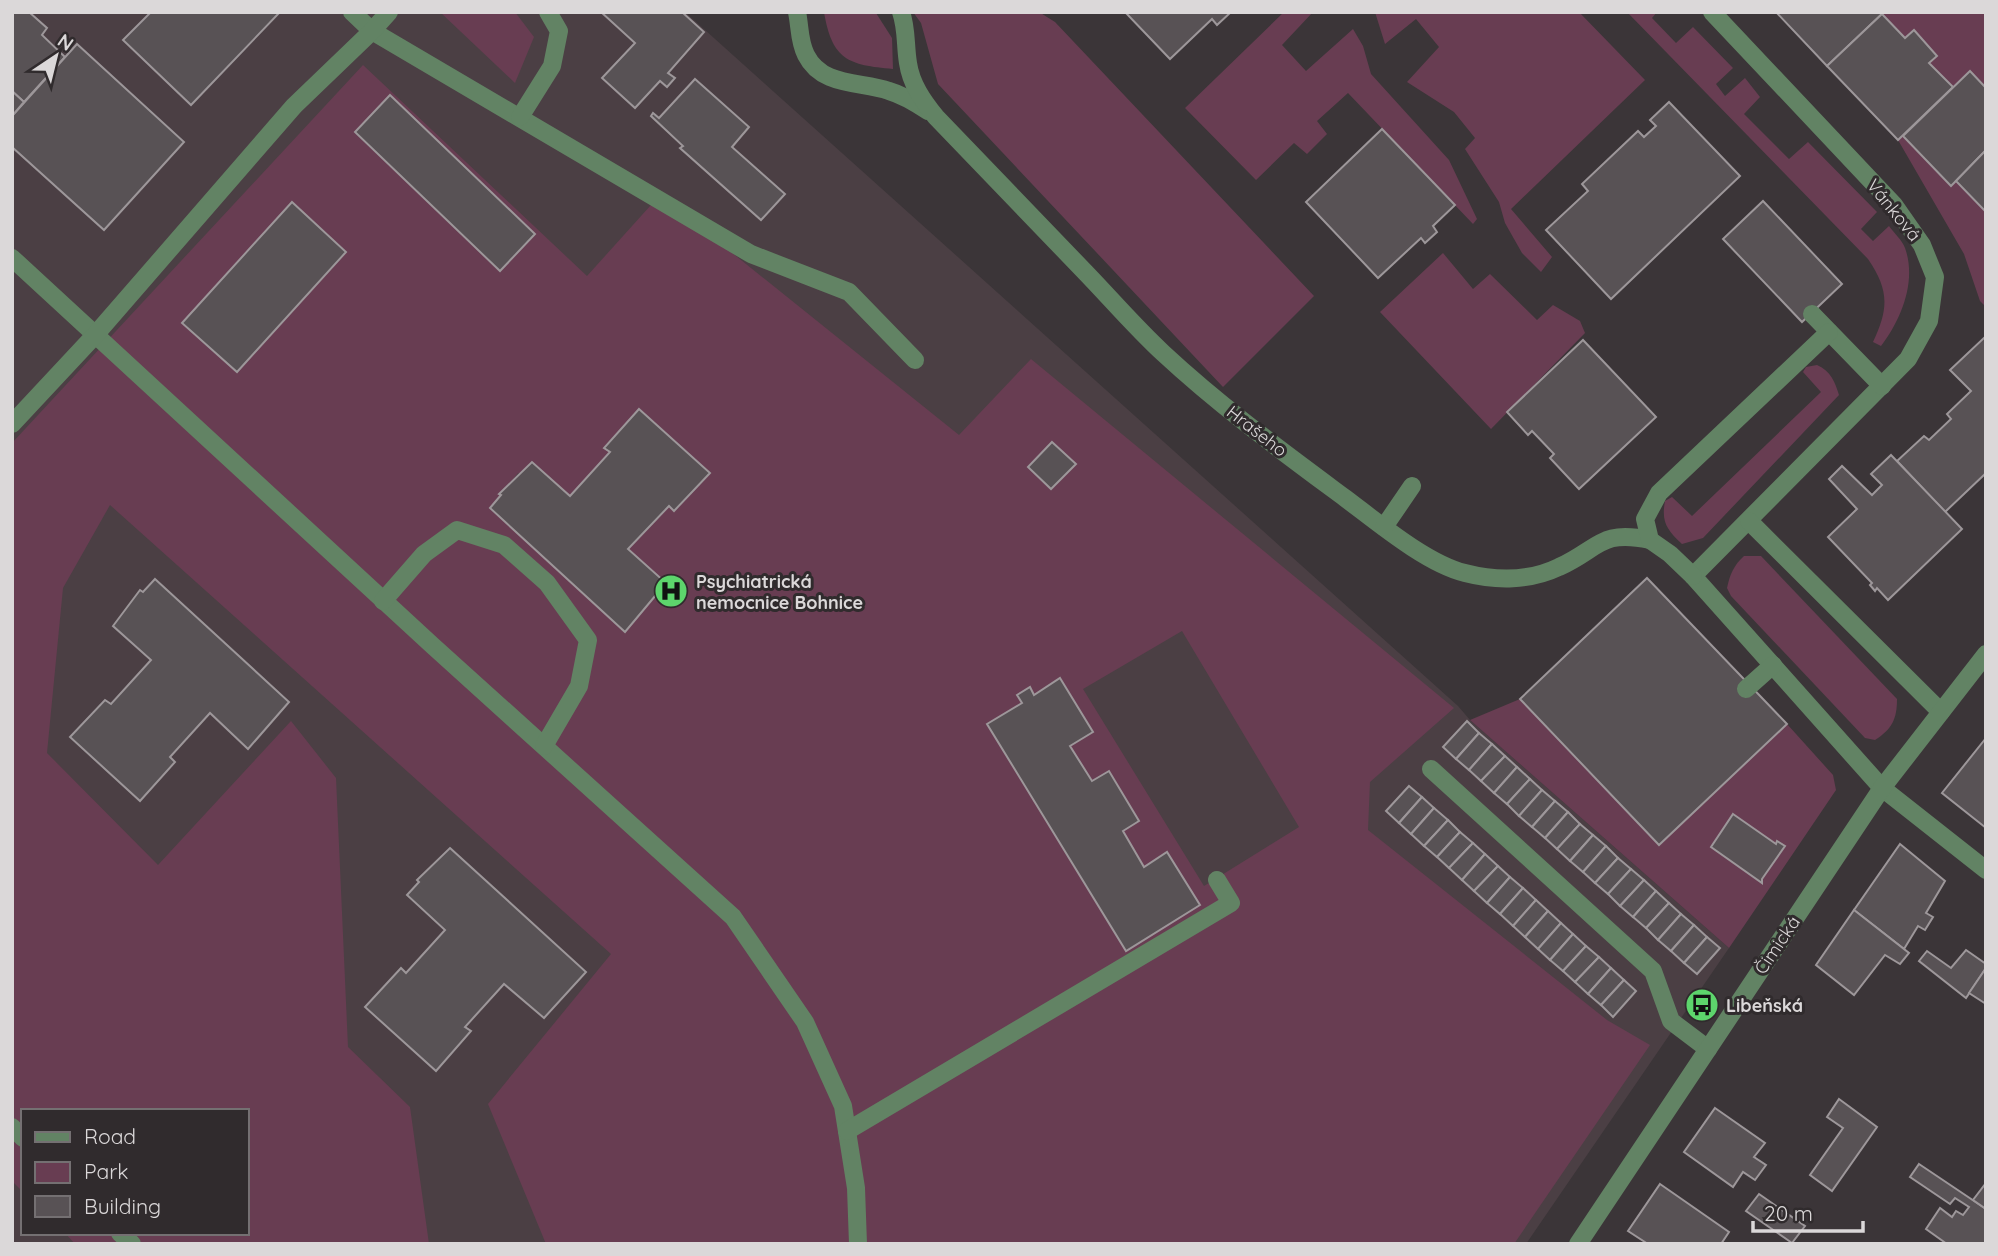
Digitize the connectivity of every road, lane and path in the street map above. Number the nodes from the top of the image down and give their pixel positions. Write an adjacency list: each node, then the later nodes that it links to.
1 (352, 12): 7 (street)
2 (389, 12): 7 (street)
3 (548, 12): 8 (street)
4 (797, 12): 9 (street, Hrašeho)
5 (901, 12): 9 (street, Hrašeho)
6 (1712, 12): 15 (street, Vánková)
7 (372, 31): 8 (street); 13 (street)
8 (520, 117): 14 (street)
9 (936, 117): 19 (street, Hrašeho)
10 (12, 258): 13 (street)
11 (1812, 314): 12 (street)
12 (1829, 332): 15 (street); 20 (street)
13 (96, 334): 16 (street); 22 (street)
14 (915, 360)
15 (1882, 386): 18 (street, Vánková)
16 (12, 424)
17 (1412, 486): 19 (street)
18 (1749, 521): 21 (street, Vánková); 26 (street)
19 (1384, 527): 20 (street, Hrašeho)
20 (1650, 540): 21 (street)
21 (1693, 576): 24 (street)
22 (383, 601): 27 (street); 27 (street)
23 (1986, 654): 26 (street, Čimická)
24 (1773, 665): 25 (street); 29 (street)
25 (1746, 689)
26 (1941, 712): 29 (street, Čimická)
27 (544, 746): 33 (street)
28 (1431, 769): 32 (street)
29 (1882, 788): 30 (street); 32 (street, Čimická)
30 (1986, 870)
31 (1217, 880): 33 (street)
32 (1708, 1049): 35 (street, Čimická)
33 (847, 1131): 34 (street)
34 (858, 1244)
35 (1578, 1244)

